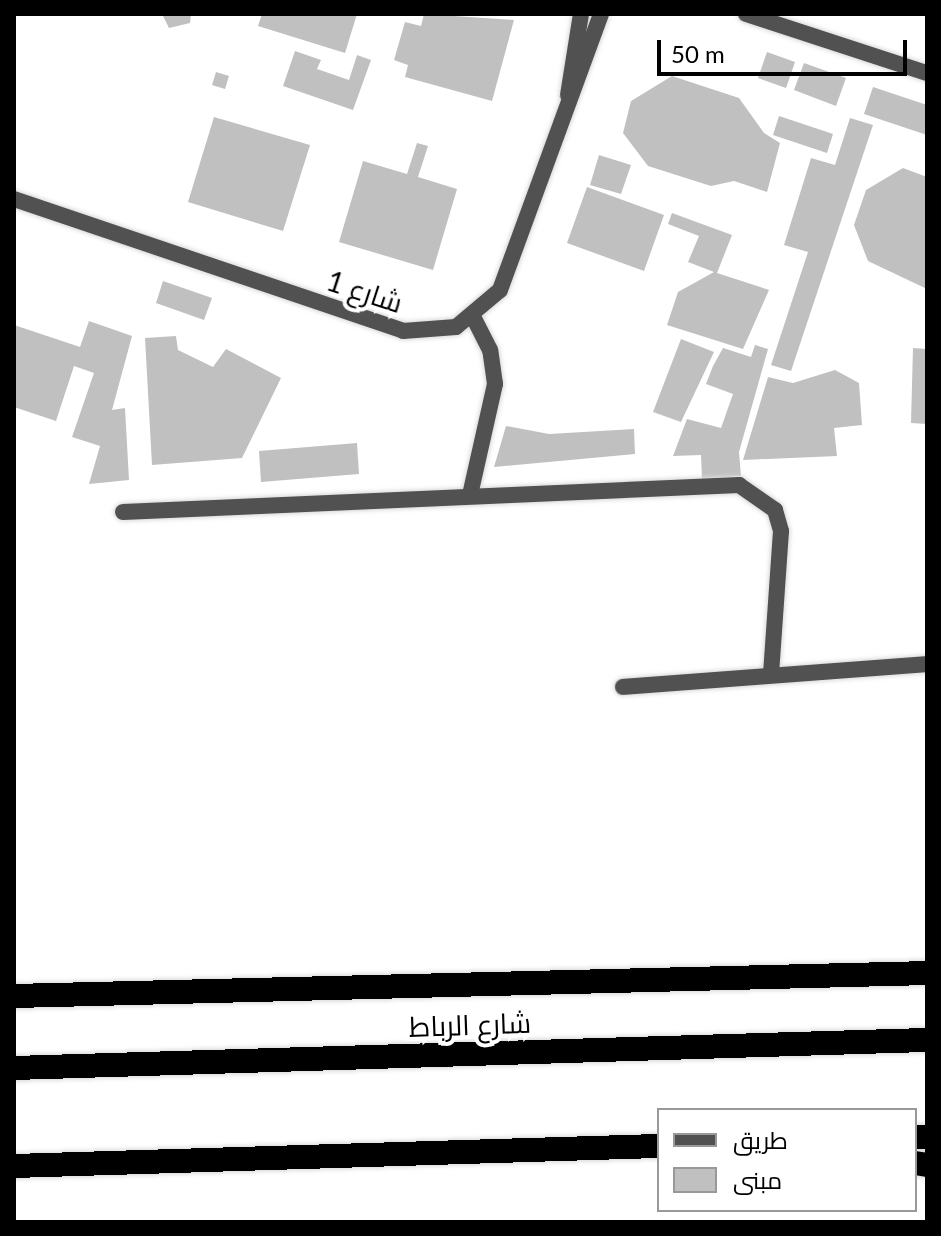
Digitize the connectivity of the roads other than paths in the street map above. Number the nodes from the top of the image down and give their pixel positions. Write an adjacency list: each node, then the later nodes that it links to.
1 (581, 14): 5 (street, شارع 1)
2 (601, 14): 5 (street, شارع 1)
3 (746, 14): 4 (street)
4 (927, 73)
5 (567, 101): 7 (street, شارع 1)
6 (14, 199): 7 (street, شارع 1)
7 (474, 318): 8 (street)
8 (470, 495): 9 (street); 11 (street)
9 (123, 512)
10 (927, 664): 11 (street)
11 (771, 675): 12 (street)
12 (623, 687)
13 (927, 973): 14 (highway)
14 (14, 996)
15 (927, 1040): 16 (highway, شارع الرباط)
16 (14, 1068)
17 (657, 1146): 18 (highway)
18 (14, 1166)

